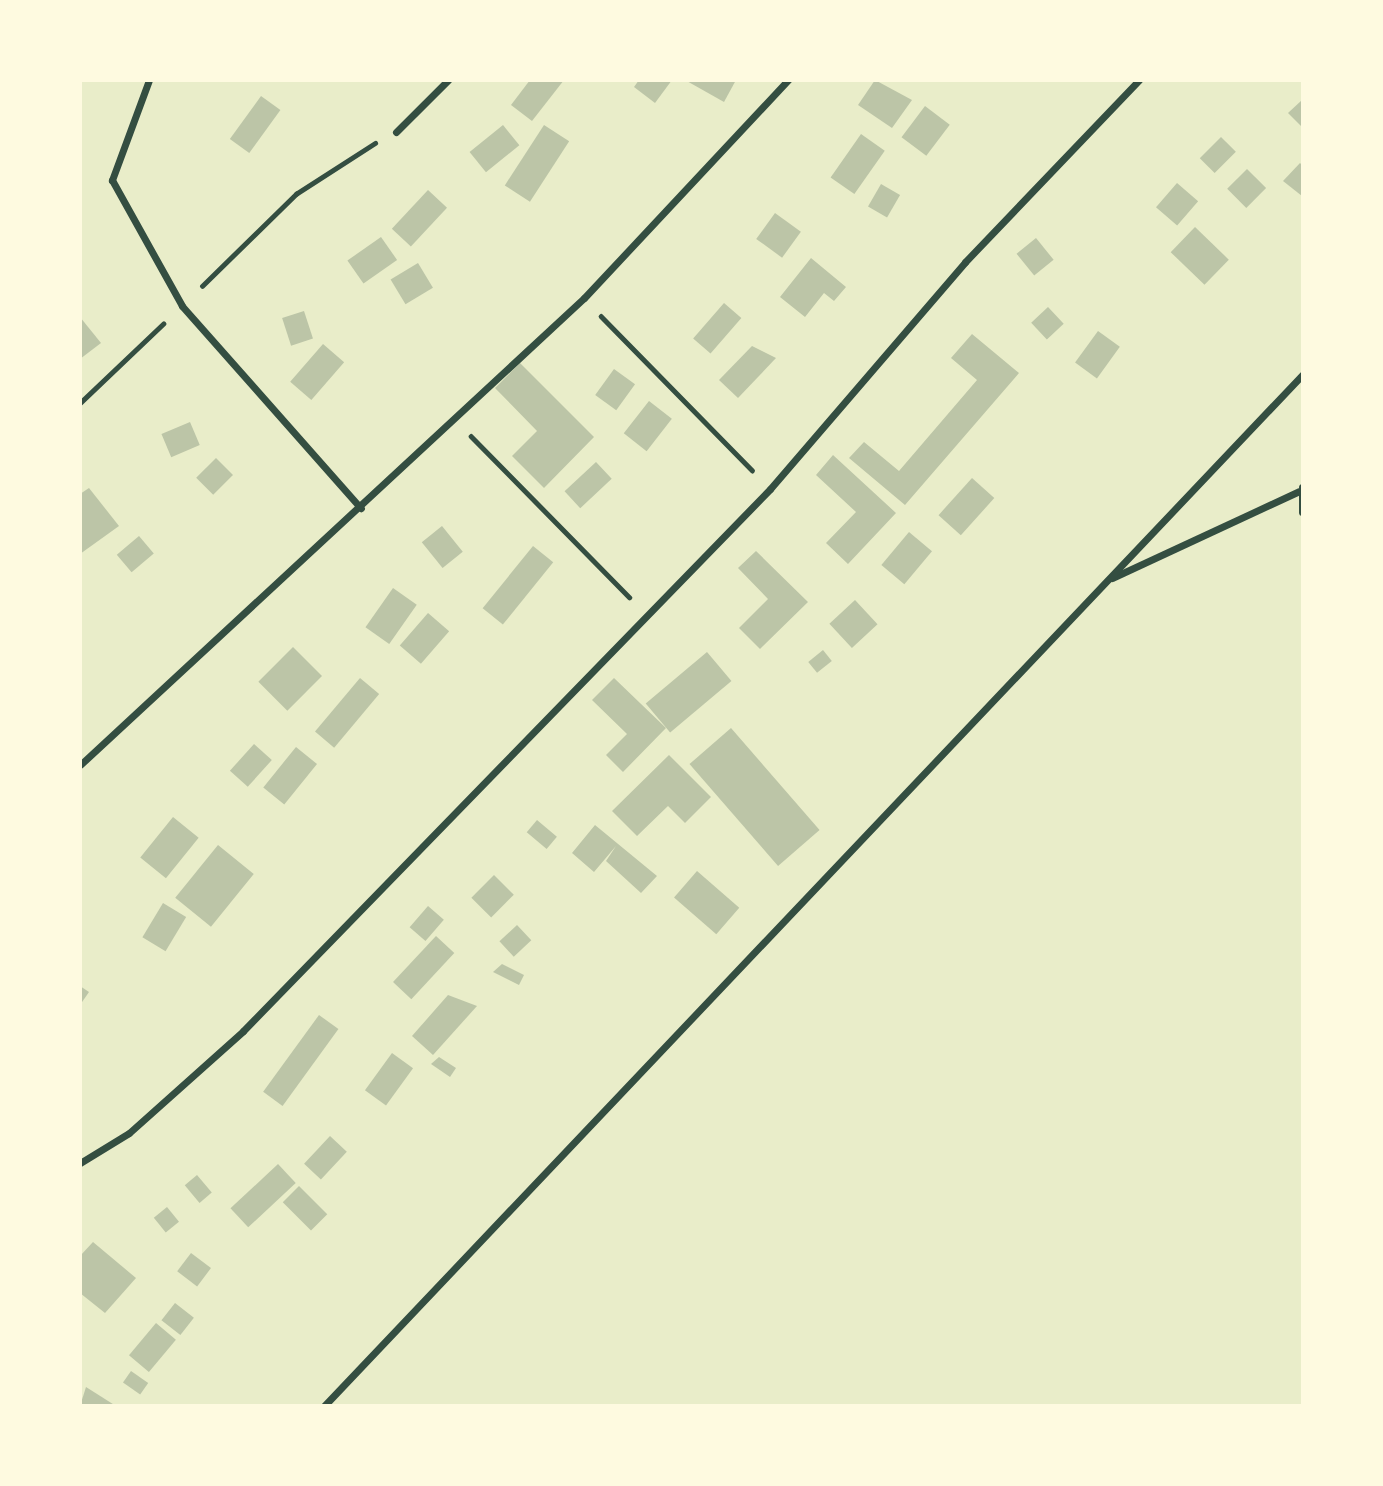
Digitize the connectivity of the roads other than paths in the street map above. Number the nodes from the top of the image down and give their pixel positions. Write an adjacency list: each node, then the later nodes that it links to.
1 (149, 80): 8 (street)
2 (448, 80): 5 (street)
3 (788, 80): 8 (street)
4 (1139, 80): 12 (street)
5 (396, 132)
6 (1303, 375): 10 (street)
7 (1301, 489): 9 (street); 10 (street)
8 (361, 508): 11 (street)
9 (1303, 512)
10 (1108, 579): 13 (street)
11 (80, 765)
12 (80, 1163)
13 (324, 1405)

